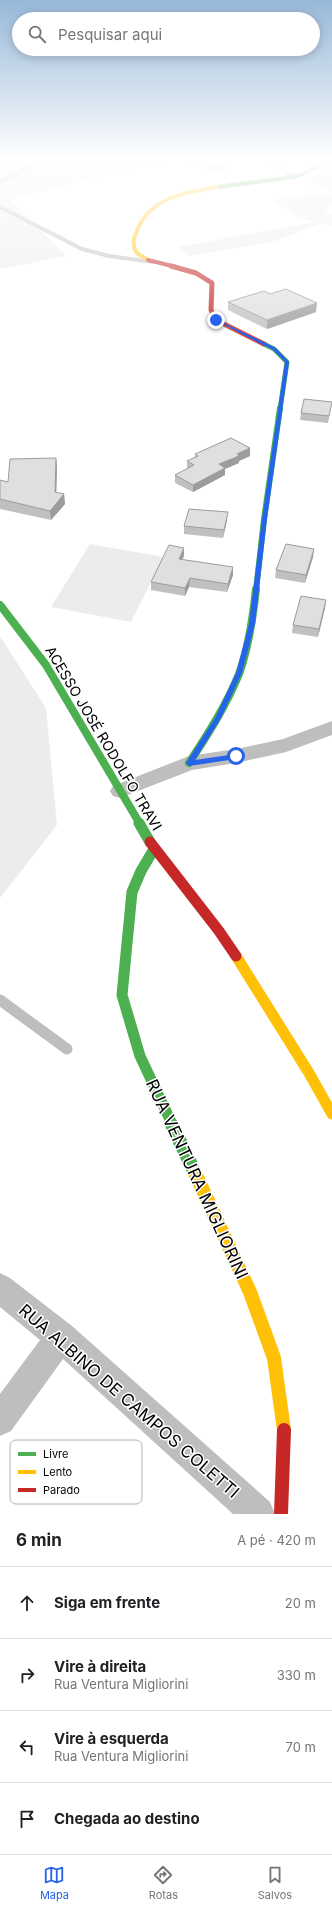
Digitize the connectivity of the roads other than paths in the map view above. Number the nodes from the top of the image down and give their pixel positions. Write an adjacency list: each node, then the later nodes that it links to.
1 (40, 228): 3 (lane)
2 (138, 228): 3 (main road)
3 (154, 262): 6 (main road)
4 (0, 605): 7 (main road, ACESSO JOSÉ RODOLFO TRAVI)
5 (332, 728): 6 (street)
6 (189, 763): 7 (street)
7 (120, 791): 8 (main road, ACESSO JOSÉ RODOLFO TRAVI)
8 (154, 849): 11 (main road, ACESSO JOSÉ RODOLFO TRAVI); 16 (main road, RUA VENTURA MIGLIORINI)
9 (0, 1000): 10 (lane)
10 (67, 1049)
11 (332, 1114)
12 (0, 1288): 13 (street, RUA ALBINO DE CAMPOS COLETTI)
13 (61, 1337): 14 (street); 15 (street, RUA ALBINO DE CAMPOS COLETTI)
14 (0, 1420)
15 (258, 1514)
16 (281, 1514)

